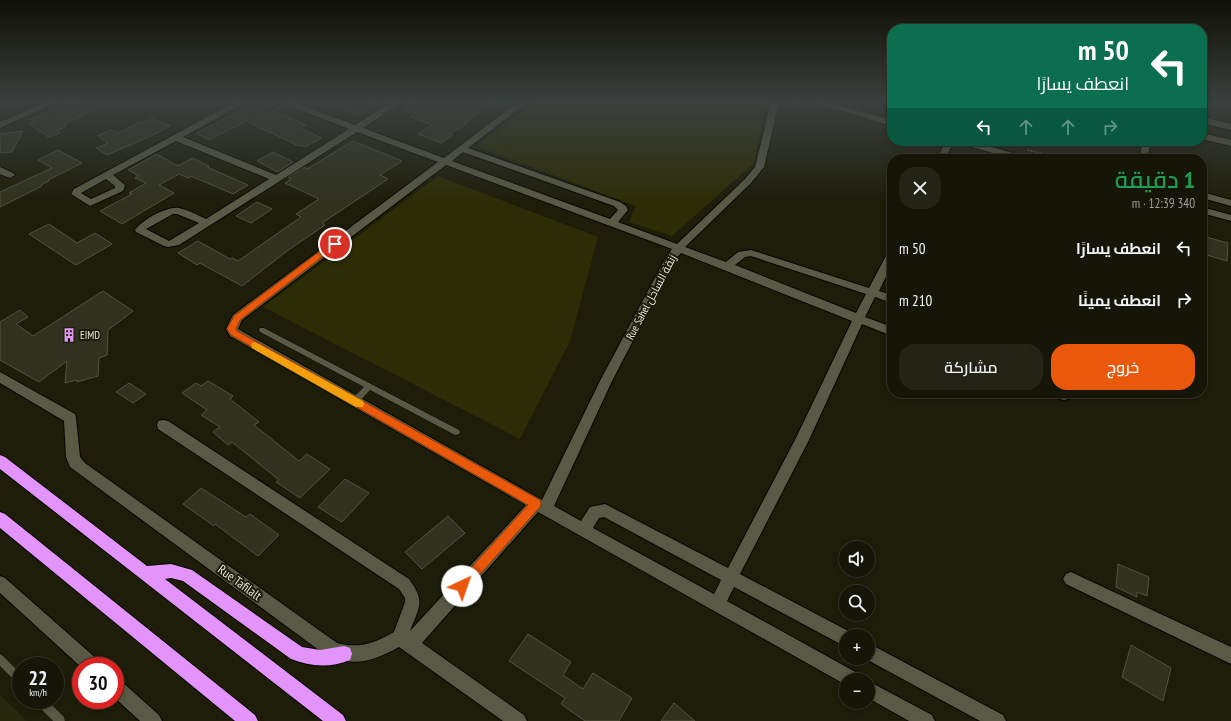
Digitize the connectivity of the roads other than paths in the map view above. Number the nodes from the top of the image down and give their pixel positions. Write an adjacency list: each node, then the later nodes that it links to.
1 (181, 136): 7 (street)
2 (347, 136): 16 (street)
3 (375, 136): 12 (street)
4 (480, 136): 10 (street)
5 (766, 136): 23 (street, Rue Sahel زنقة الساحل)
6 (1207, 137): 8 (street)
7 (177, 138): 15 (street); 16 (street)
8 (1231, 143)
9 (978, 146): 11 (street)
10 (462, 149): 12 (street); 22 (street)
11 (1006, 154)
12 (444, 162): 22 (street); 33 (street)
13 (0, 170): 14 (street)
14 (10, 175)
15 (106, 175)
16 (277, 180): 21 (street)
17 (1207, 196): 18 (street)
18 (1231, 203)
19 (1207, 211): 20 (street)
20 (1231, 218)
21 (208, 223): 21 (street)
22 (612, 223): 23 (street)
23 (678, 248): 25 (street); 37 (street, Rue Sahel زنقة الساحل)
24 (887, 264): 26 (street)
25 (727, 266): 26 (street); 28 (street)
26 (873, 292): 27 (street); 28 (street)
27 (887, 297)
28 (858, 320): 30 (street); 41 (street)
29 (262, 330): 32 (lane)
30 (887, 330)
31 (0, 377): 47 (street, Rue Tafilalt)
32 (368, 387): 33 (lane); 35 (lane)
33 (355, 401): 37 (street)
34 (164, 425): 46 (street)
35 (456, 432)
36 (0, 461): 40 (highway)
37 (540, 506): 39 (street); 46 (street, Rue Sahel زنقة الساحل)
38 (0, 519): 59 (highway)
39 (583, 530): 41 (street); 44 (street)
40 (147, 573): 47 (highway); 60 (highway)
41 (730, 577): 44 (street); 45 (street)
42 (1071, 579): 49 (street)
43 (0, 583): 50 (street)
44 (717, 604): 53 (street)
45 (839, 635)
46 (404, 642): 47 (street, Rue Tafilalt); 61 (street)
47 (344, 654)
48 (875, 655): 63 (street)
49 (1231, 656)
50 (82, 657)
51 (0, 659): 52 (lane)
52 (12, 672)
53 (840, 673)
54 (875, 693): 62 (street)
55 (124, 695): 58 (street)
56 (49, 709): 57 (lane)
57 (60, 721)
58 (153, 721)
59 (249, 721)
60 (337, 721)
61 (518, 721)
62 (926, 721)
63 (997, 721)

